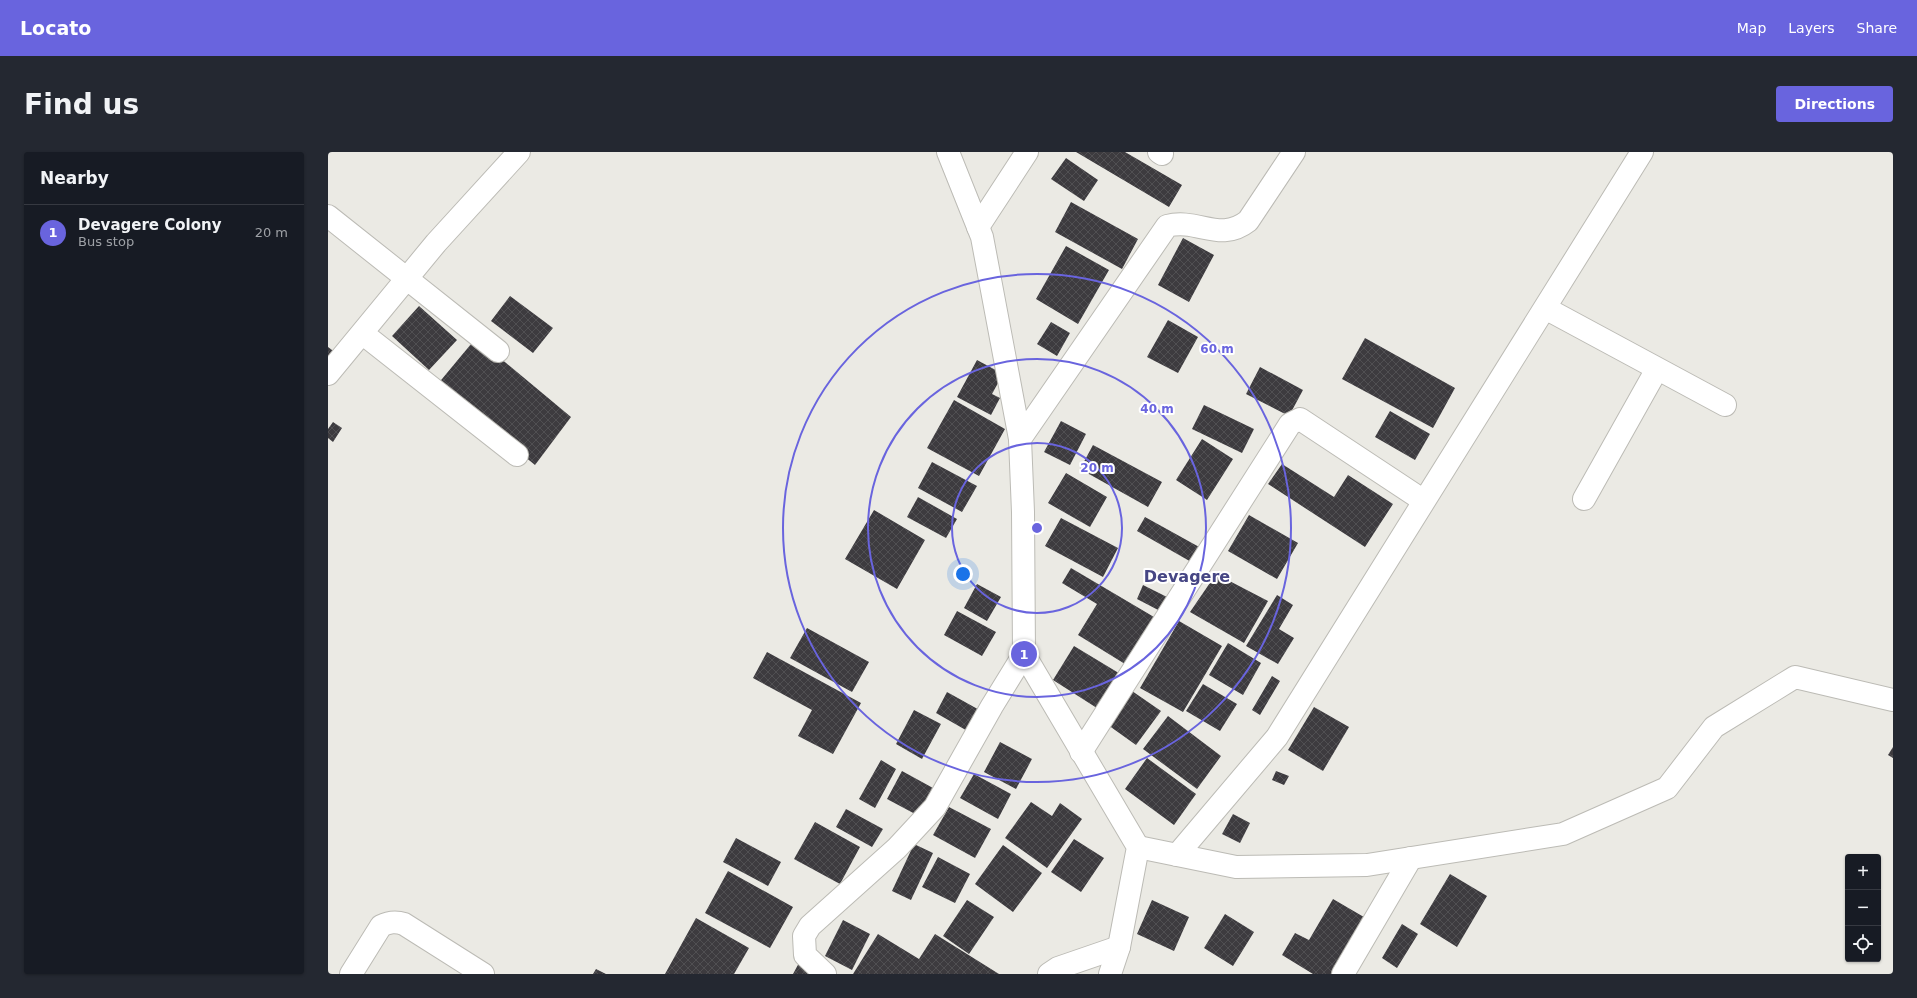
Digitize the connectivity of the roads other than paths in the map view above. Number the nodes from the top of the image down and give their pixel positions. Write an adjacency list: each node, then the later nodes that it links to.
1 (519, 152): 8 (street)
2 (948, 152): 7 (street)
3 (1027, 152): 7 (street)
4 (1294, 152): 15 (street)
5 (1642, 152): 9 (street)
6 (328, 216): 8 (street)
7 (978, 227): 15 (street)
8 (407, 278): 10 (street); 11 (street)
9 (1545, 308): 12 (street); 18 (street)
10 (362, 333): 13 (street); 16 (street)
11 (498, 351)
12 (1658, 369): 14 (street); 17 (street)
13 (328, 374)
14 (1725, 405)
15 (1020, 439): 19 (street)
16 (517, 455)
17 (1584, 499)
18 (1424, 502): 21 (street); 23 (street)
19 (1024, 654): 21 (street); 28 (street)
20 (1893, 700): 24 (street)
21 (1081, 752): 22 (street)
22 (1138, 847): 23 (street); 25 (street)
23 (1177, 855): 24 (street)
24 (1411, 858): 31 (street)
25 (1119, 947): 29 (street); 30 (street)
26 (351, 974): 27 (street)
27 (483, 974)
28 (825, 974)
29 (1048, 974)
30 (1110, 974)
31 (1343, 974)

